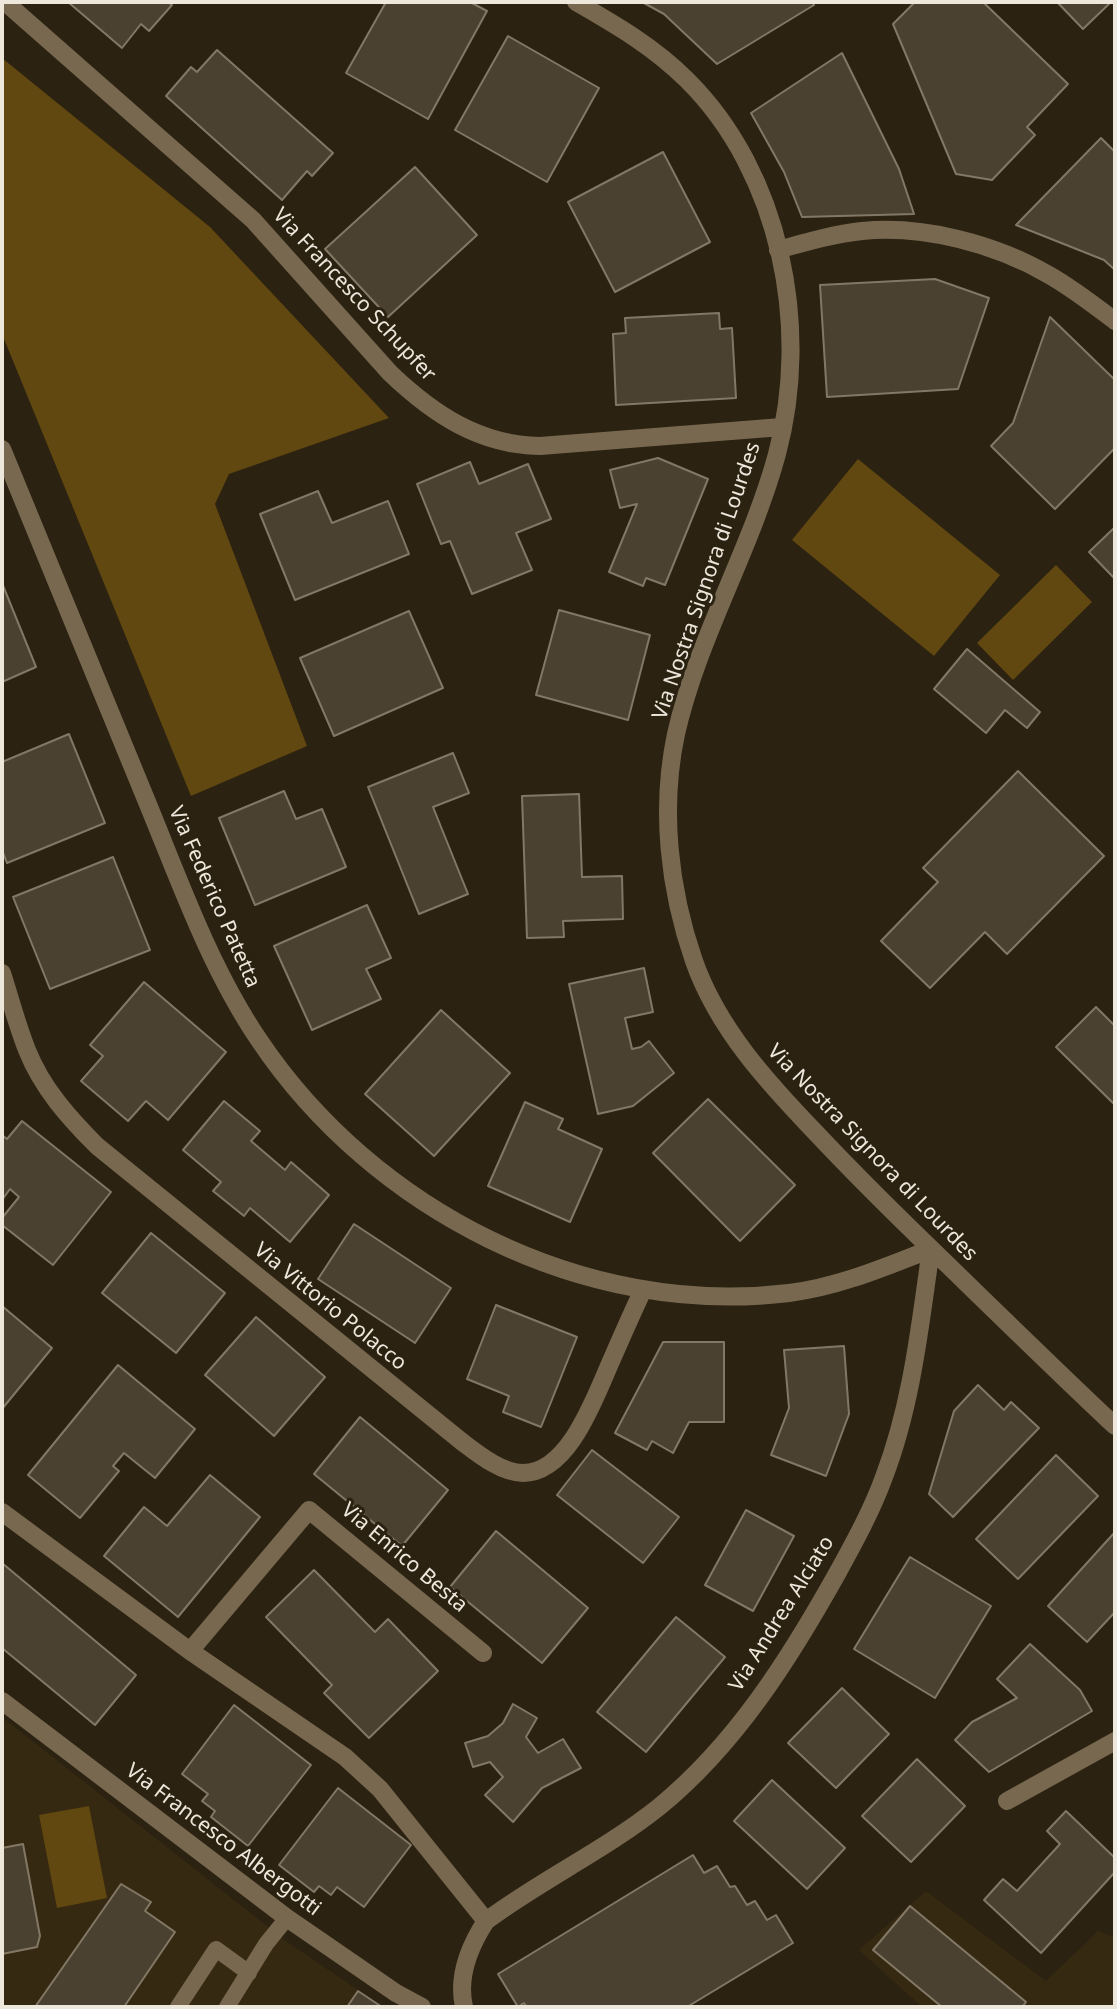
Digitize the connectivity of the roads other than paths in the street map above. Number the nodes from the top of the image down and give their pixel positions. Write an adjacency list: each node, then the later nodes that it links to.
1 (5, 2): 5 (street, Via Francesco Schupfer)
2 (576, 2): 3 (street, Via Nostra Signora di Lourdes)
3 (778, 250): 4 (street); 5 (street, Via Nostra Signora di Lourdes)
4 (1115, 321)
5 (782, 427): 8 (street, Via Nostra Signora di Lourdes)
6 (2, 449): 9 (street, Via Federico Patetta)
7 (2, 973): 9 (street, Via Vittorio Polacco)
8 (931, 1249): 9 (street, Via Federico Patetta); 10 (street, Via Nostra Signora di Lourdes); 18 (street, Via Andrea Alciato)
9 (643, 1290)
10 (1115, 1426)
11 (2, 1512): 12 (street)
12 (190, 1651): 13 (street, Via Enrico Besta); 18 (street)
13 (483, 1653)
14 (2, 1701): 17 (street, Via Francesco Albergotti)
15 (1115, 1741): 16 (street)
16 (1007, 1801)
17 (287, 1918): 19 (lane); 22 (street, Via Francesco Albergotti)
18 (486, 1921): 23 (street, Via Andrea Alciato)
19 (249, 1973): 20 (lane); 21 (lane)
20 (178, 2007)
21 (227, 2007)
22 (422, 2007)
23 (464, 2007)

